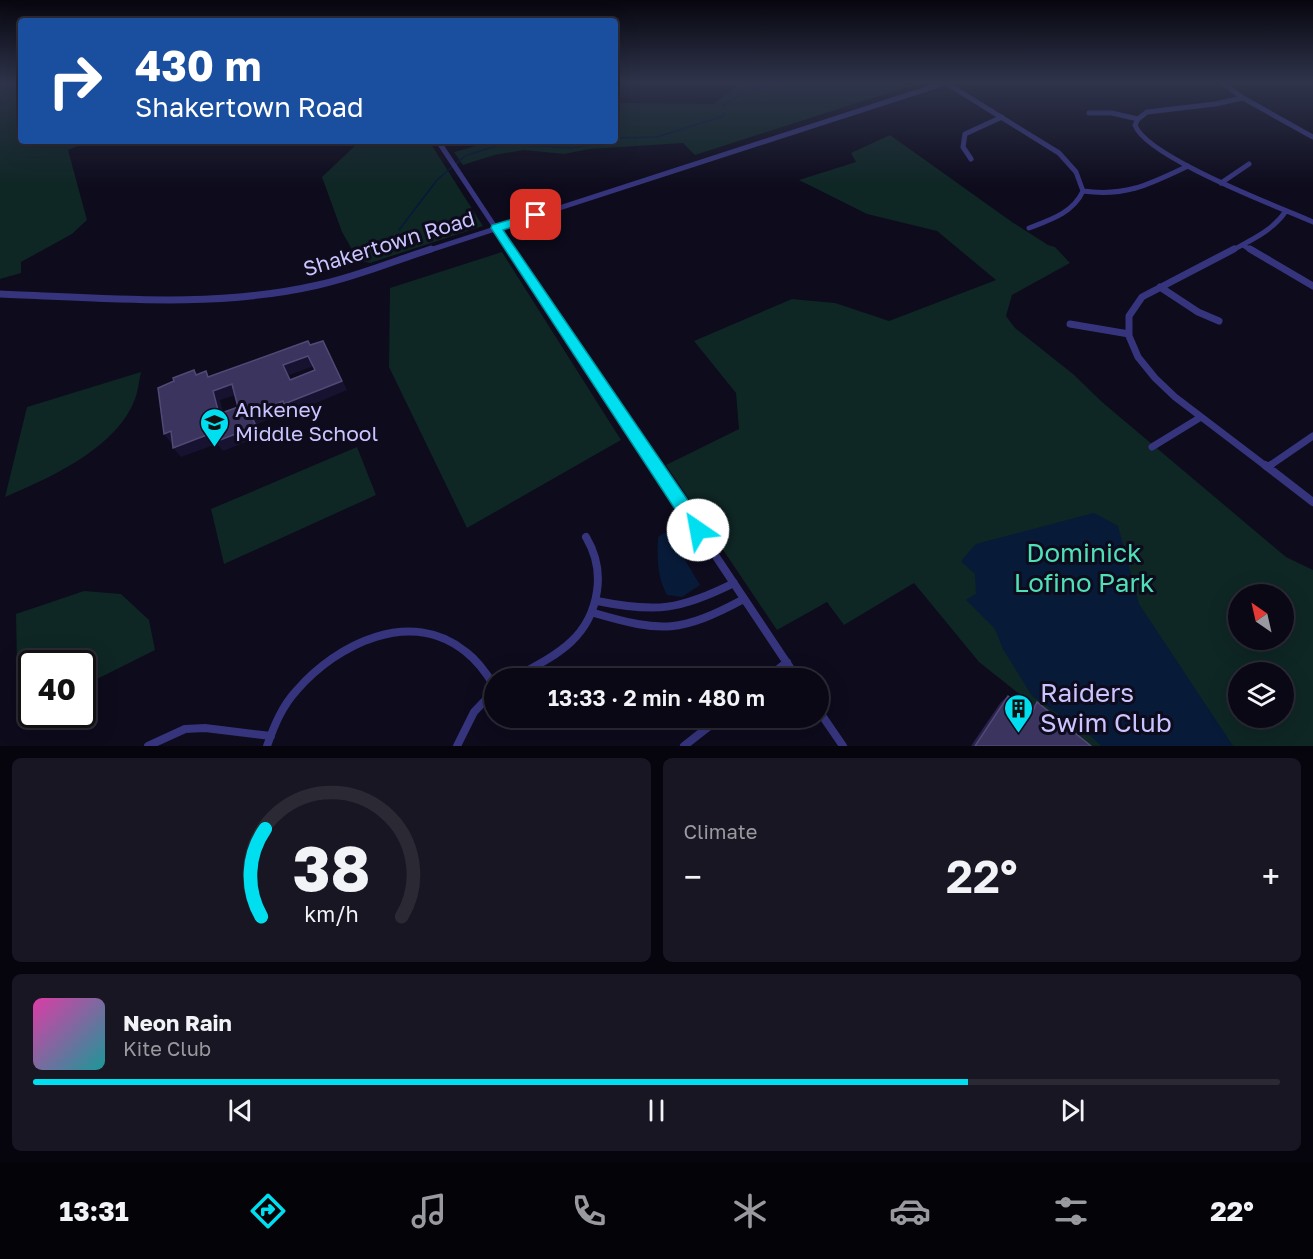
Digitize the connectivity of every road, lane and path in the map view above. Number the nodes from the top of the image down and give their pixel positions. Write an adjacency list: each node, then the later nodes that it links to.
1 (838, 118): 16 (street, Shakertown Road)
2 (1000, 118): 9 (street)
3 (1003, 118): 13 (street)
4 (1133, 118): 6 (street)
5 (1279, 118): 7 (street)
6 (1138, 119): 11 (street)
7 (1313, 137)
8 (440, 144): 16 (street)
9 (971, 159)
10 (1249, 164): 12 (street)
11 (1188, 166): 12 (street); 13 (street)
12 (1221, 183): 14 (street)
13 (1083, 191): 17 (street)
14 (1286, 211): 15 (street); 18 (street)
15 (1313, 222)
16 (496, 228): 21 (street, Shakertown Road); 31 (street)
17 (1029, 228)
18 (1243, 245): 19 (street); 20 (street)
19 (1313, 286)
20 (1160, 287): 22 (street); 24 (street)
21 (0, 294)
22 (1219, 321)
23 (1070, 324): 24 (street)
24 (1129, 334): 25 (street)
25 (1201, 417): 27 (street); 28 (street)
26 (1313, 436): 28 (street)
27 (1152, 447)
28 (1268, 467): 29 (street)
29 (1313, 502)
30 (586, 537): 33 (street)
31 (734, 583): 32 (street); 33 (street)
32 (744, 599): 34 (street); 35 (street)
33 (597, 601): 34 (street)
34 (594, 613): 36 (street)
35 (787, 662): 37 (street); 38 (street)
36 (531, 668)
37 (780, 668)
38 (791, 668)
39 (484, 672): 43 (street)
40 (484, 701): 46 (street)
41 (829, 726): 48 (street)
42 (707, 728): 47 (street)
43 (271, 736): 44 (street); 45 (street)
44 (148, 746)
45 (267, 746)
46 (457, 746)
47 (684, 746)
48 (843, 746)

